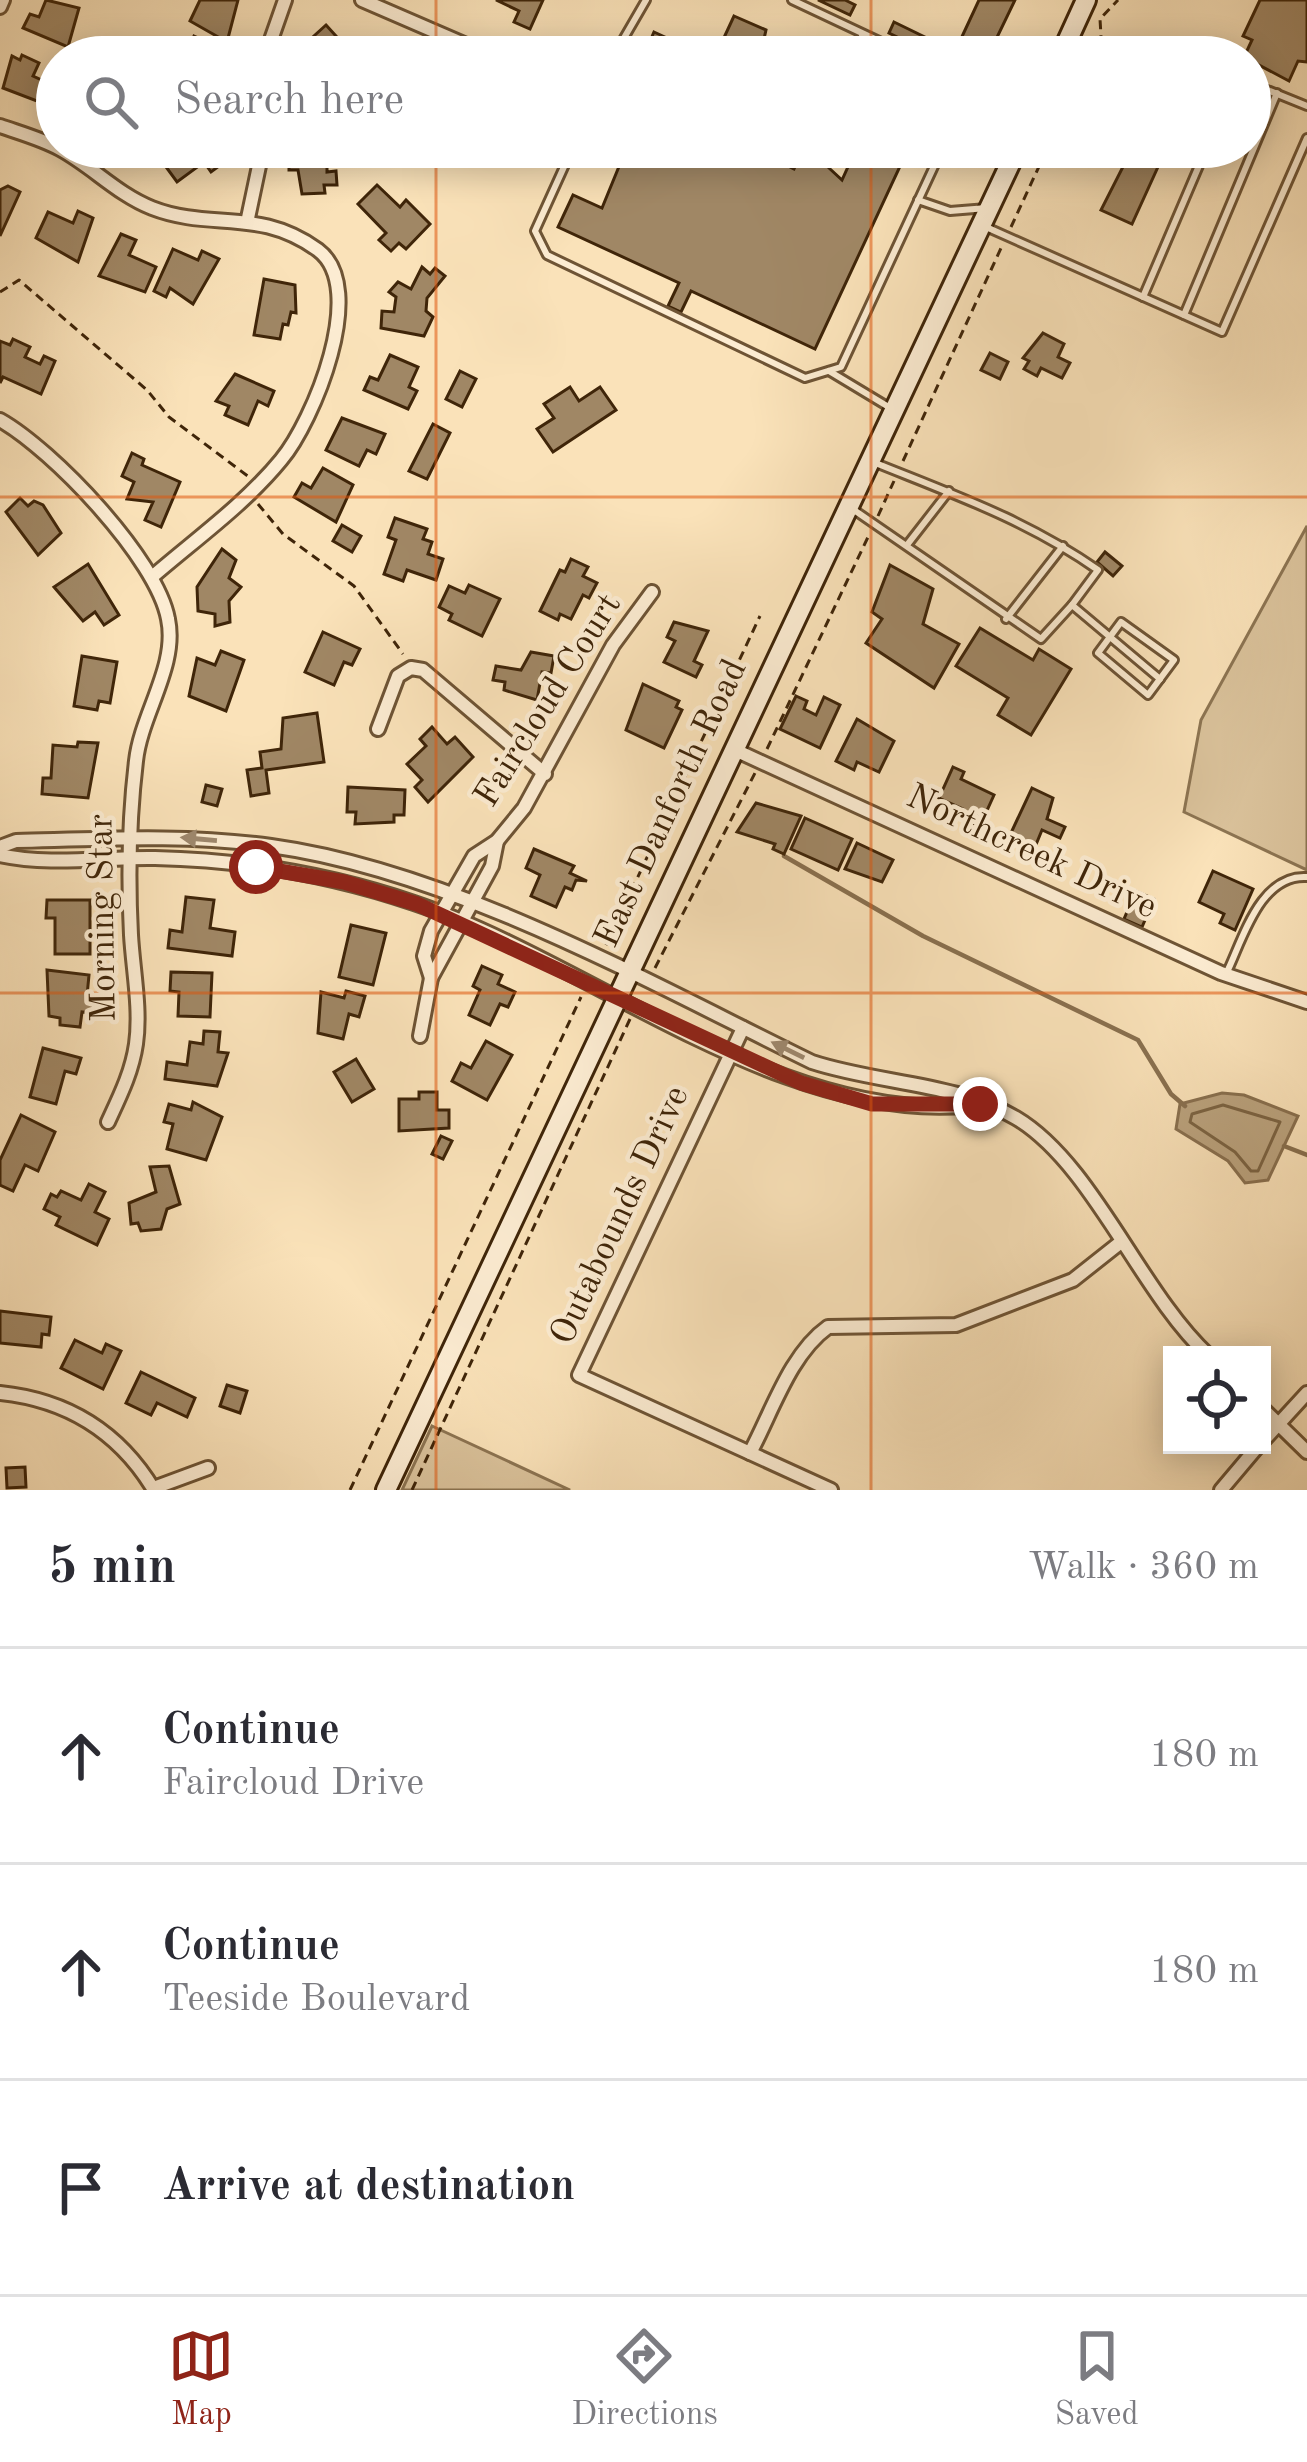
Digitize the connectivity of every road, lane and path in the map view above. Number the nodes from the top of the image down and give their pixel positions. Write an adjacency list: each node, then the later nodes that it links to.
1 (285, 0): 8 (street)
2 (362, 0): 9 (street)
3 (646, 0): 10 (lane)
4 (792, 0): 7 (lane)
5 (1086, 0): 12 (street)
6 (1118, 0): 13 (path)
7 (863, 34): 11 (lane)
8 (272, 36)
9 (444, 36)
10 (625, 36)
11 (867, 36)
12 (1070, 36)
13 (1101, 36)
14 (1271, 91): 15 (lane)
15 (1277, 93): 16 (lane); 17 (lane)
16 (1307, 106)
17 (1271, 107)
18 (0, 126): 20 (street)
19 (1307, 138): 35 (lane)
20 (36, 139)
21 (90, 168): 31 (street)
22 (259, 168): 31 (street)
23 (564, 168): 36 (lane)
24 (933, 168): 29 (lane)
25 (1008, 168): 30 (street, East Danforth Road)
26 (1038, 168): 32 (path)
27 (1198, 168): 34 (lane)
28 (1246, 168): 35 (lane)
29 (918, 200): 30 (lane); 36 (lane)
30 (986, 216): 32 (lane); 37 (street, East Danforth Road)
31 (248, 218): 41 (street)
32 (1006, 236): 34 (lane); 40 (path)
33 (0, 292): 41 (path)
34 (1143, 297): 35 (lane)
35 (1184, 315)
36 (829, 371): 37 (lane)
37 (896, 410): 39 (street, East Danforth Road)
38 (0, 420): 47 (street, Morning Star)
39 (873, 462): 40 (lane); 43 (street, East Danforth Road)
40 (898, 472): 42 (lane); 44 (path)
41 (254, 489): 47 (street); 53 (path)
42 (949, 491): 45 (lane); 46 (lane)
43 (850, 508): 44 (lane); 56 (street, East Danforth Road)
44 (875, 524): 45 (lane); 57 (path)
45 (907, 545): 51 (lane)
46 (1063, 546): 49 (lane); 51 (lane)
47 (152, 577): 59 (street, Morning Star)
48 (652, 592): 58 (street, Faircloud Court)
49 (1072, 605): 51 (lane); 52 (lane)
50 (760, 616): 68 (path)
51 (1006, 619)
52 (1110, 637): 54 (lane); 54 (lane); 54 (lane)
53 (411, 668): 55 (street); 58 (street)
54 (1160, 679)
55 (378, 729)
56 (735, 750): 57 (street, Northcreek Drive); 69 (street, East Danforth Road)
57 (761, 762): 70 (street, Northcreek Drive); 73 (path)
58 (545, 774): 60 (street, Faircloud Court)
59 (129, 839): 61 (street); 62 (street, Morning Star); 64 (street, one-way to 59)
60 (497, 841): 64 (street, Faircloud Court); 65 (street, Faircloud Court)
61 (0, 851): 62 (street)
62 (128, 857): 66 (street); 81 (street, Morning Star)
63 (1307, 878): 70 (lane)
64 (452, 894): 65 (street); 66 (street, Faircloud Court)
65 (472, 902): 67 (street, Faircloud Court); 68 (street)
66 (441, 914): 67 (street); 71 (street, Faircloud Court)
67 (460, 922): 71 (street, Faircloud Court); 72 (street)
68 (598, 961): 69 (street)
69 (628, 973): 73 (street); 74 (street, East Danforth Road)
70 (1225, 975): 75 (street, Northcreek Drive)
71 (431, 978): 78 (street, Faircloud Court)
72 (589, 981): 74 (street); 94 (path)
73 (648, 982): 77 (street)
74 (617, 996): 76 (street); 95 (street, East Danforth Road)
75 (1307, 1002)
76 (637, 1004): 79 (street); 96 (path)
77 (743, 1028): 79 (street, Outabounds Drive); 80 (street, one-way to 77)
78 (420, 1036)
79 (732, 1052): 80 (street); 90 (street, Outabounds Drive)
80 (980, 1104): 82 (street)
81 (109, 1122)
82 (1121, 1242): 83 (street); 90 (street)
83 (1201, 1346)
84 (0, 1393): 93 (street)
85 (1307, 1394): 87 (street)
86 (1271, 1418): 87 (street)
87 (1277, 1424): 88 (street); 89 (street)
88 (1271, 1431)
89 (1307, 1452)
90 (750, 1453): 97 (street, Outabounds Drive)
91 (1252, 1454): 98 (street)
92 (208, 1468): 93 (street)
93 (154, 1489)
94 (350, 1490)
95 (386, 1490)
96 (412, 1490)
97 (831, 1490)
98 (1221, 1490)

